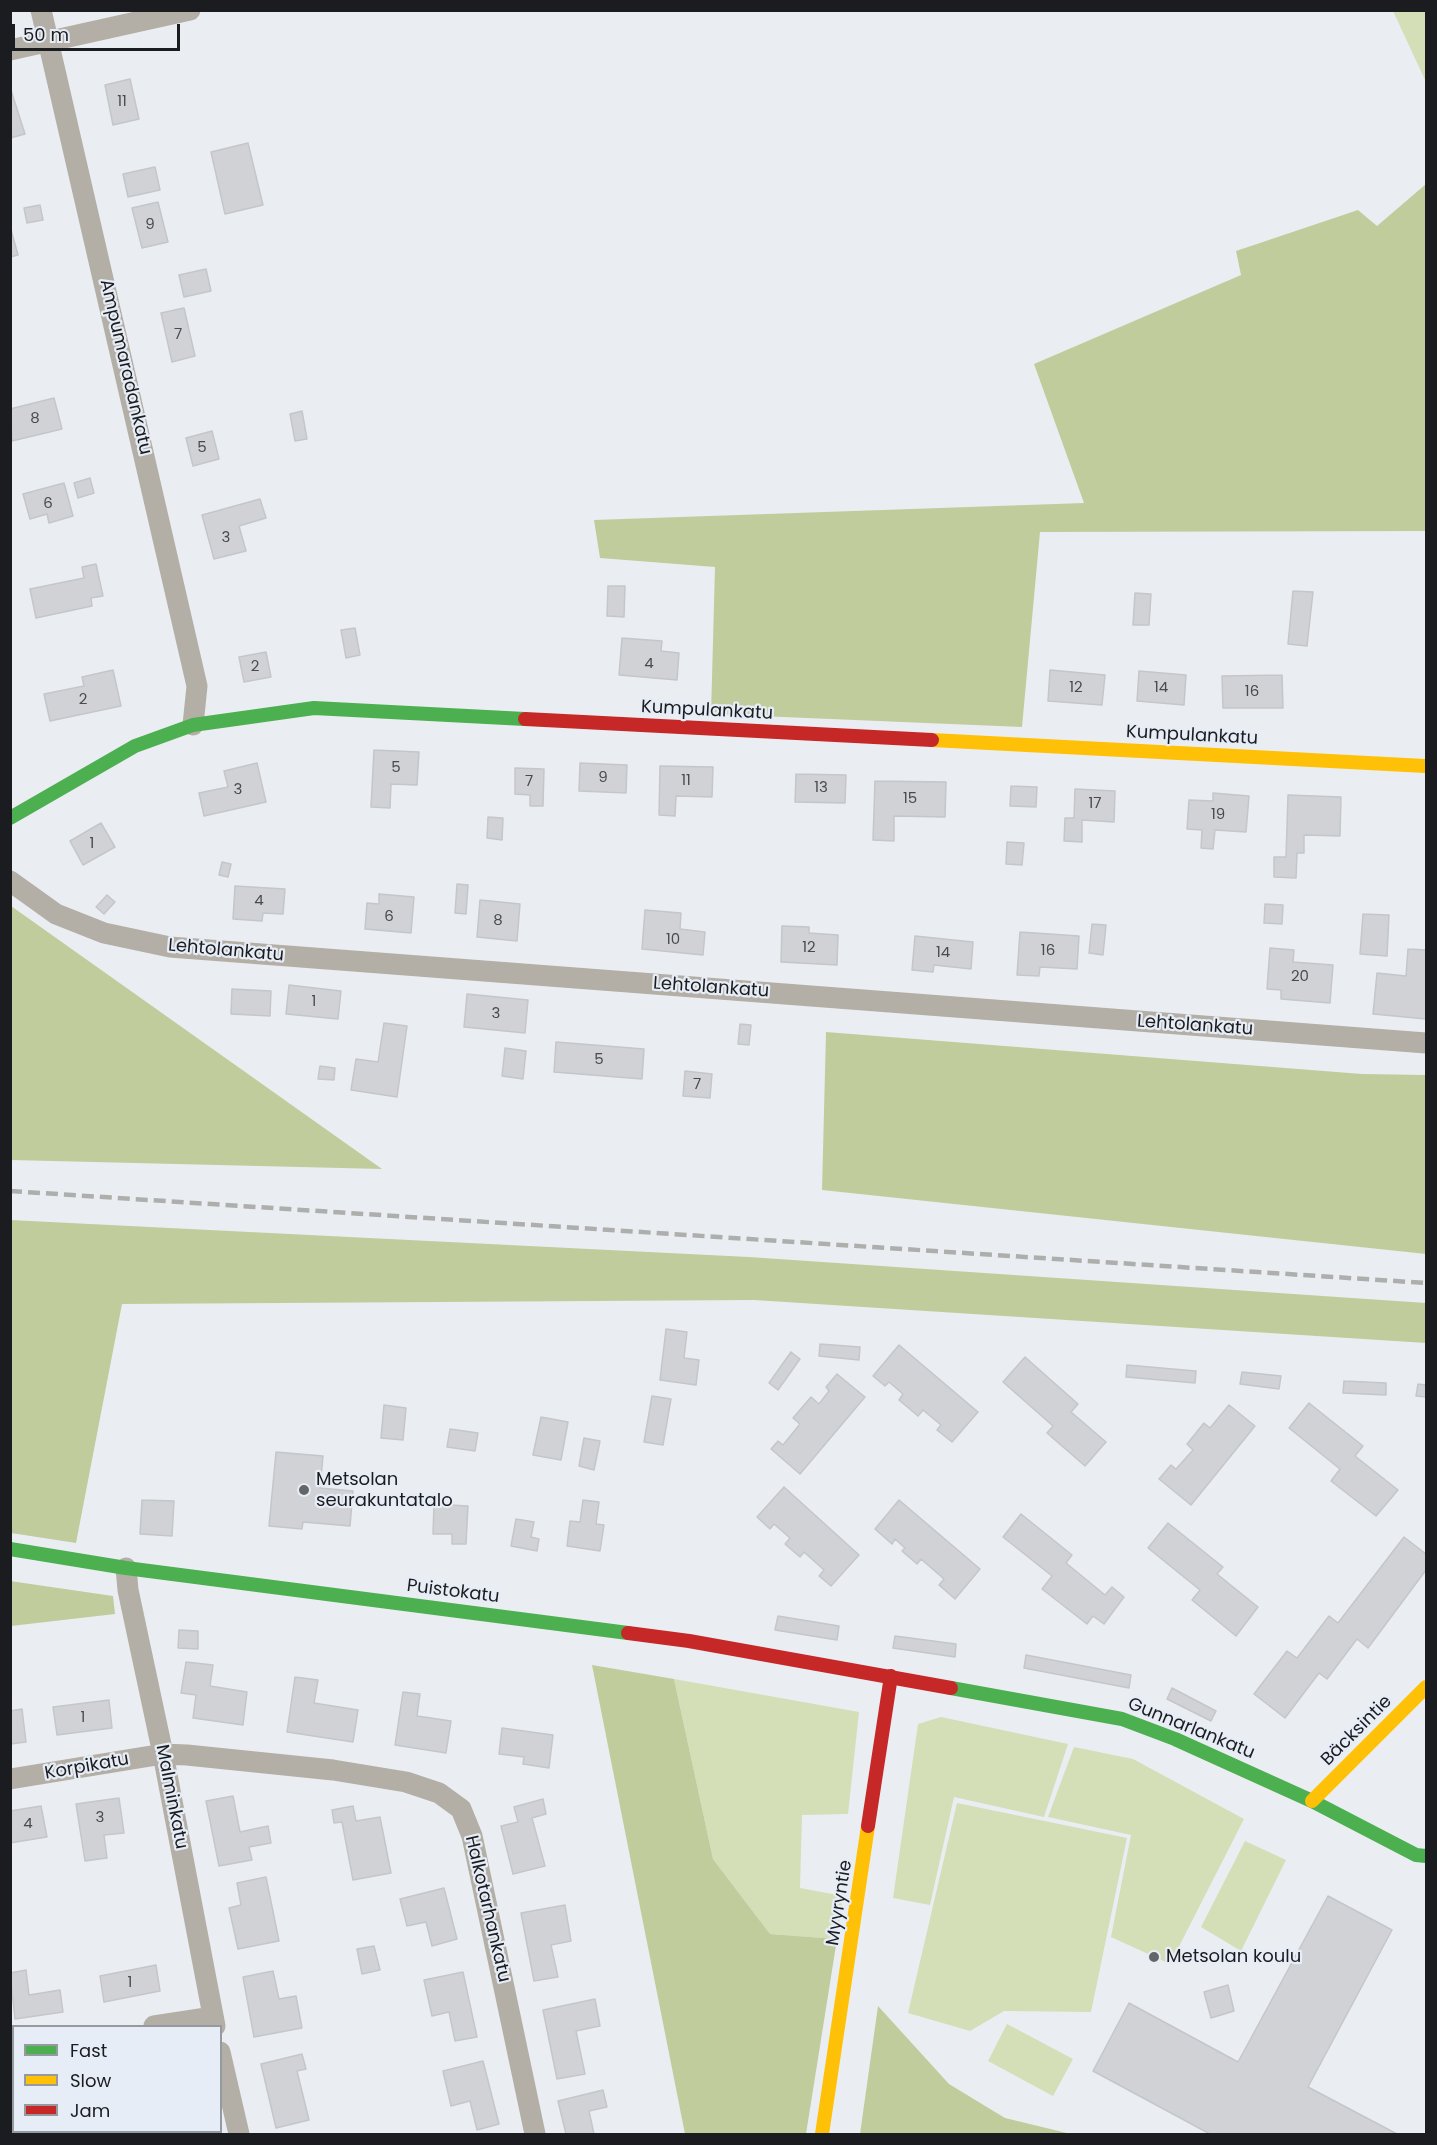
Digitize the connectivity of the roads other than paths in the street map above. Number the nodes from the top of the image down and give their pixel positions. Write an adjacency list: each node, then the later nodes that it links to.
1 (41, 10): 3 (street, Ampumaradankatu)
2 (190, 10): 3 (street)
3 (49, 43): 4 (street); 5 (street, Ampumaradankatu)
4 (10, 50)
5 (193, 725): 6 (street, Kumpulankatu); 7 (street, Kumpulankatu)
6 (1425, 766)
7 (10, 818)
8 (10, 881): 9 (street, Lehtolankatu)
9 (1426, 1043)
10 (10, 1549): 11 (street, Puistokatu)
11 (126, 1568): 12 (street, Puistokatu); 14 (street, Malminkatu)
12 (891, 1676): 16 (street, Gunnarlankatu); 23 (street, Myyryntie)
13 (1426, 1687): 16 (street, Bäcksintie)
14 (163, 1754): 15 (street, Korpikatu); 18 (street, Malminkatu); 22 (street, Halkotarhankatu)
15 (10, 1779)
16 (1312, 1801): 17 (street, Gunnarlankatu)
17 (1426, 1856)
18 (214, 2022): 19 (street)
19 (169, 2025)
20 (222, 2061): 21 (street)
21 (239, 2134)
22 (536, 2134)
23 (822, 2134)

